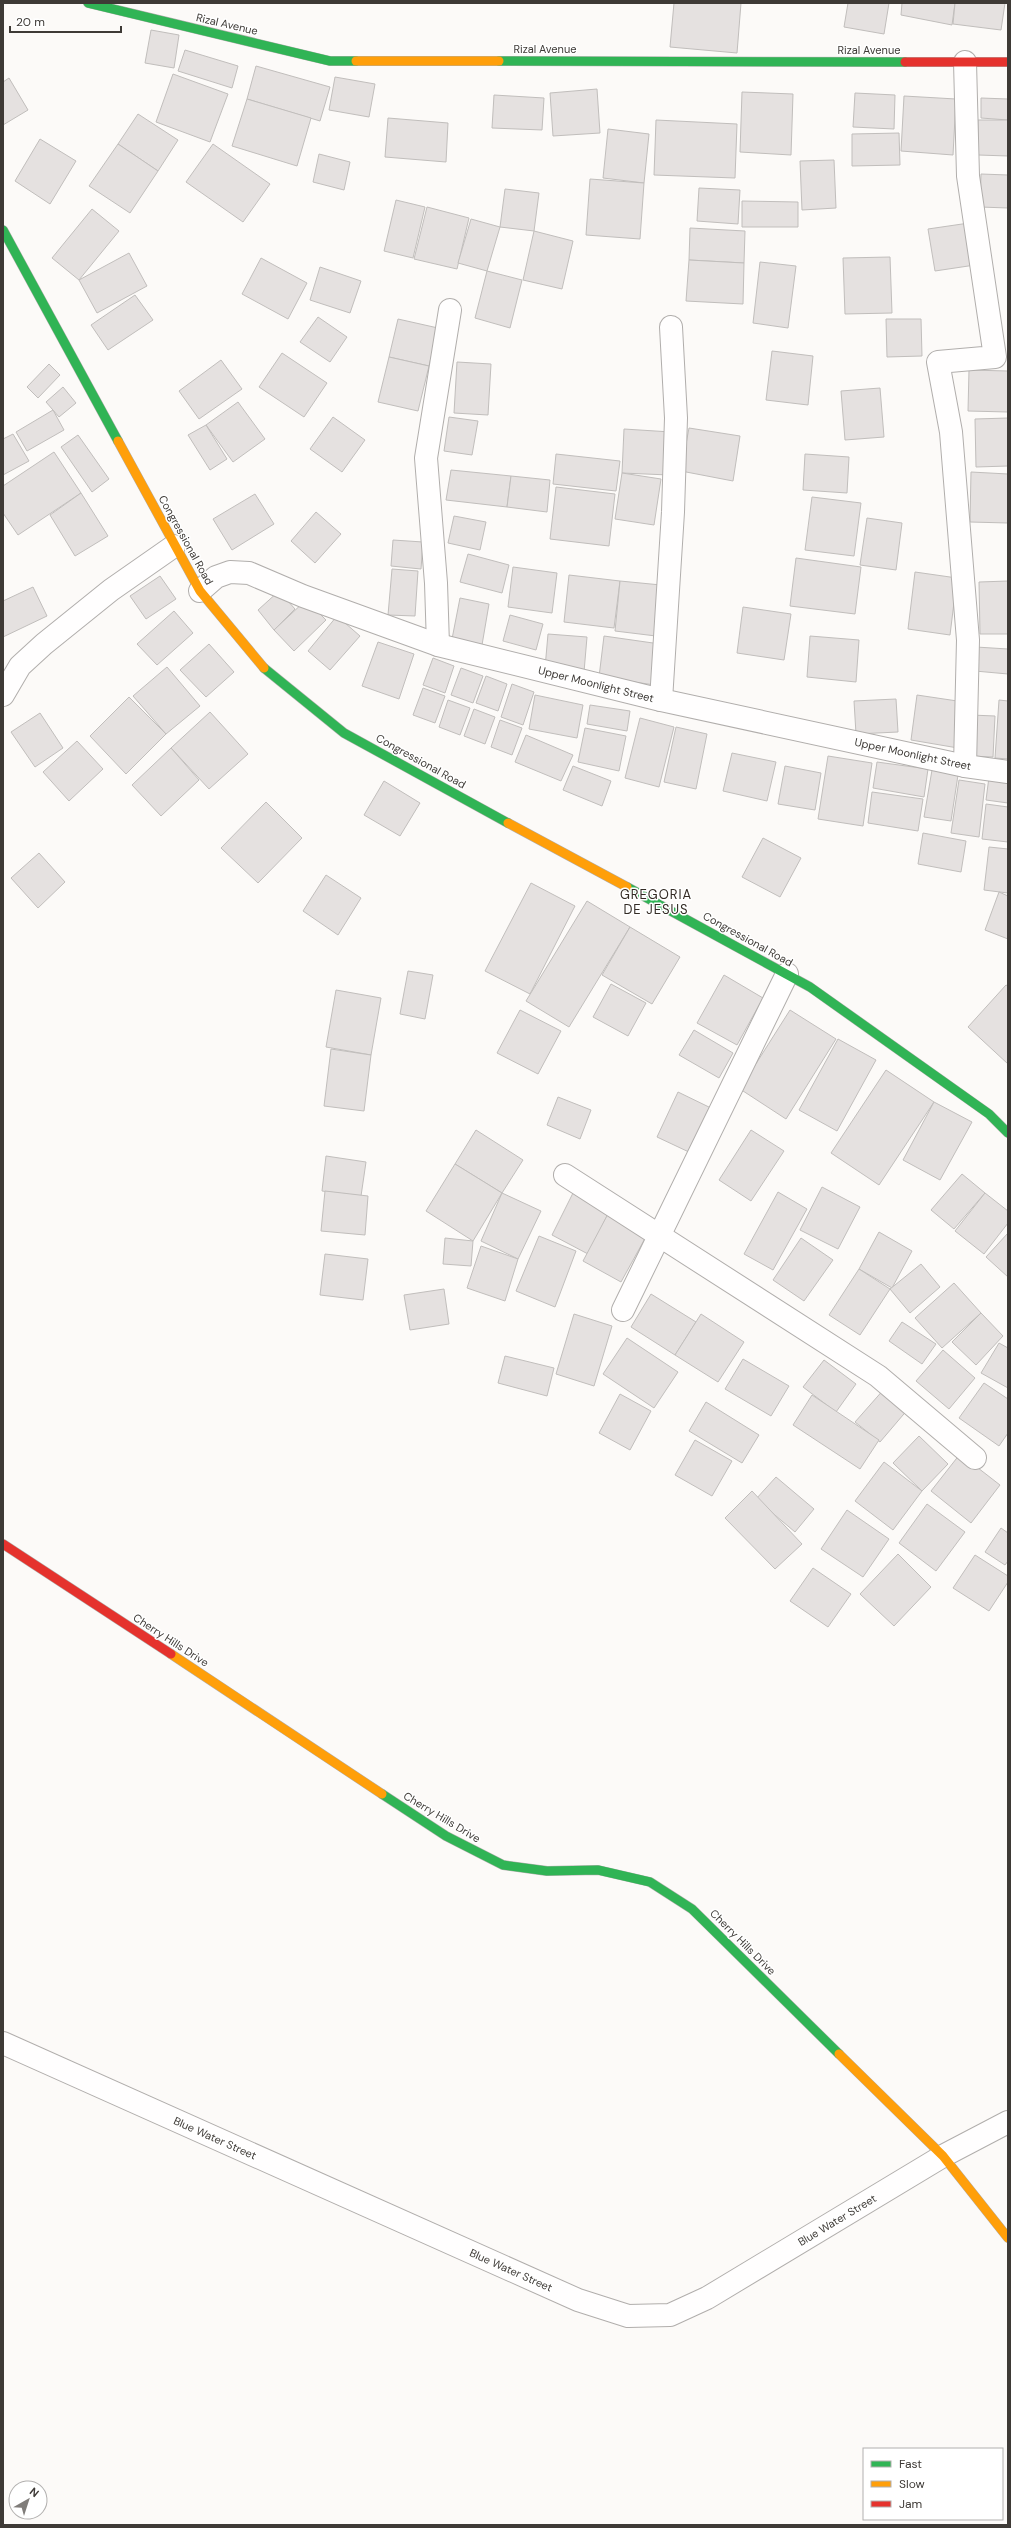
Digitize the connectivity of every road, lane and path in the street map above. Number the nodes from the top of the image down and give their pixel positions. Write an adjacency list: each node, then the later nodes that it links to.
1 (88, 3): 2 (main road, Rizal Avenue)
2 (965, 62): 3 (main road, Rizal Avenue); 7 (street)
3 (1008, 62)
4 (3, 230): 8 (main road, Congressional Road)
5 (450, 310): 10 (street)
6 (671, 327): 12 (street)
7 (1002, 357): 13 (street)
8 (174, 546): 9 (main road, Congressional Road); 11 (street)
9 (200, 591): 10 (street, Upper Moonlight Street); 15 (main road, Congressional Road)
10 (438, 645): 12 (street, Upper Moonlight Street)
11 (3, 696)
12 (661, 700): 13 (street, Upper Moonlight Street)
13 (965, 766): 14 (street, Upper Moonlight Street)
14 (1008, 772)
15 (787, 974): 16 (main road, Congressional Road); 18 (street)
16 (1008, 1133)
17 (565, 1175): 18 (street)
18 (659, 1236): 19 (street); 20 (street)
19 (623, 1310)
20 (975, 1458)
21 (3, 1544): 24 (main road, Cherry Hills Drive)
22 (3, 2042): 24 (street, Blue Water Street)
23 (1008, 2122): 24 (street, Blue Water Street)
24 (943, 2156): 25 (main road, Cherry Hills Drive)
25 (1008, 2238)

